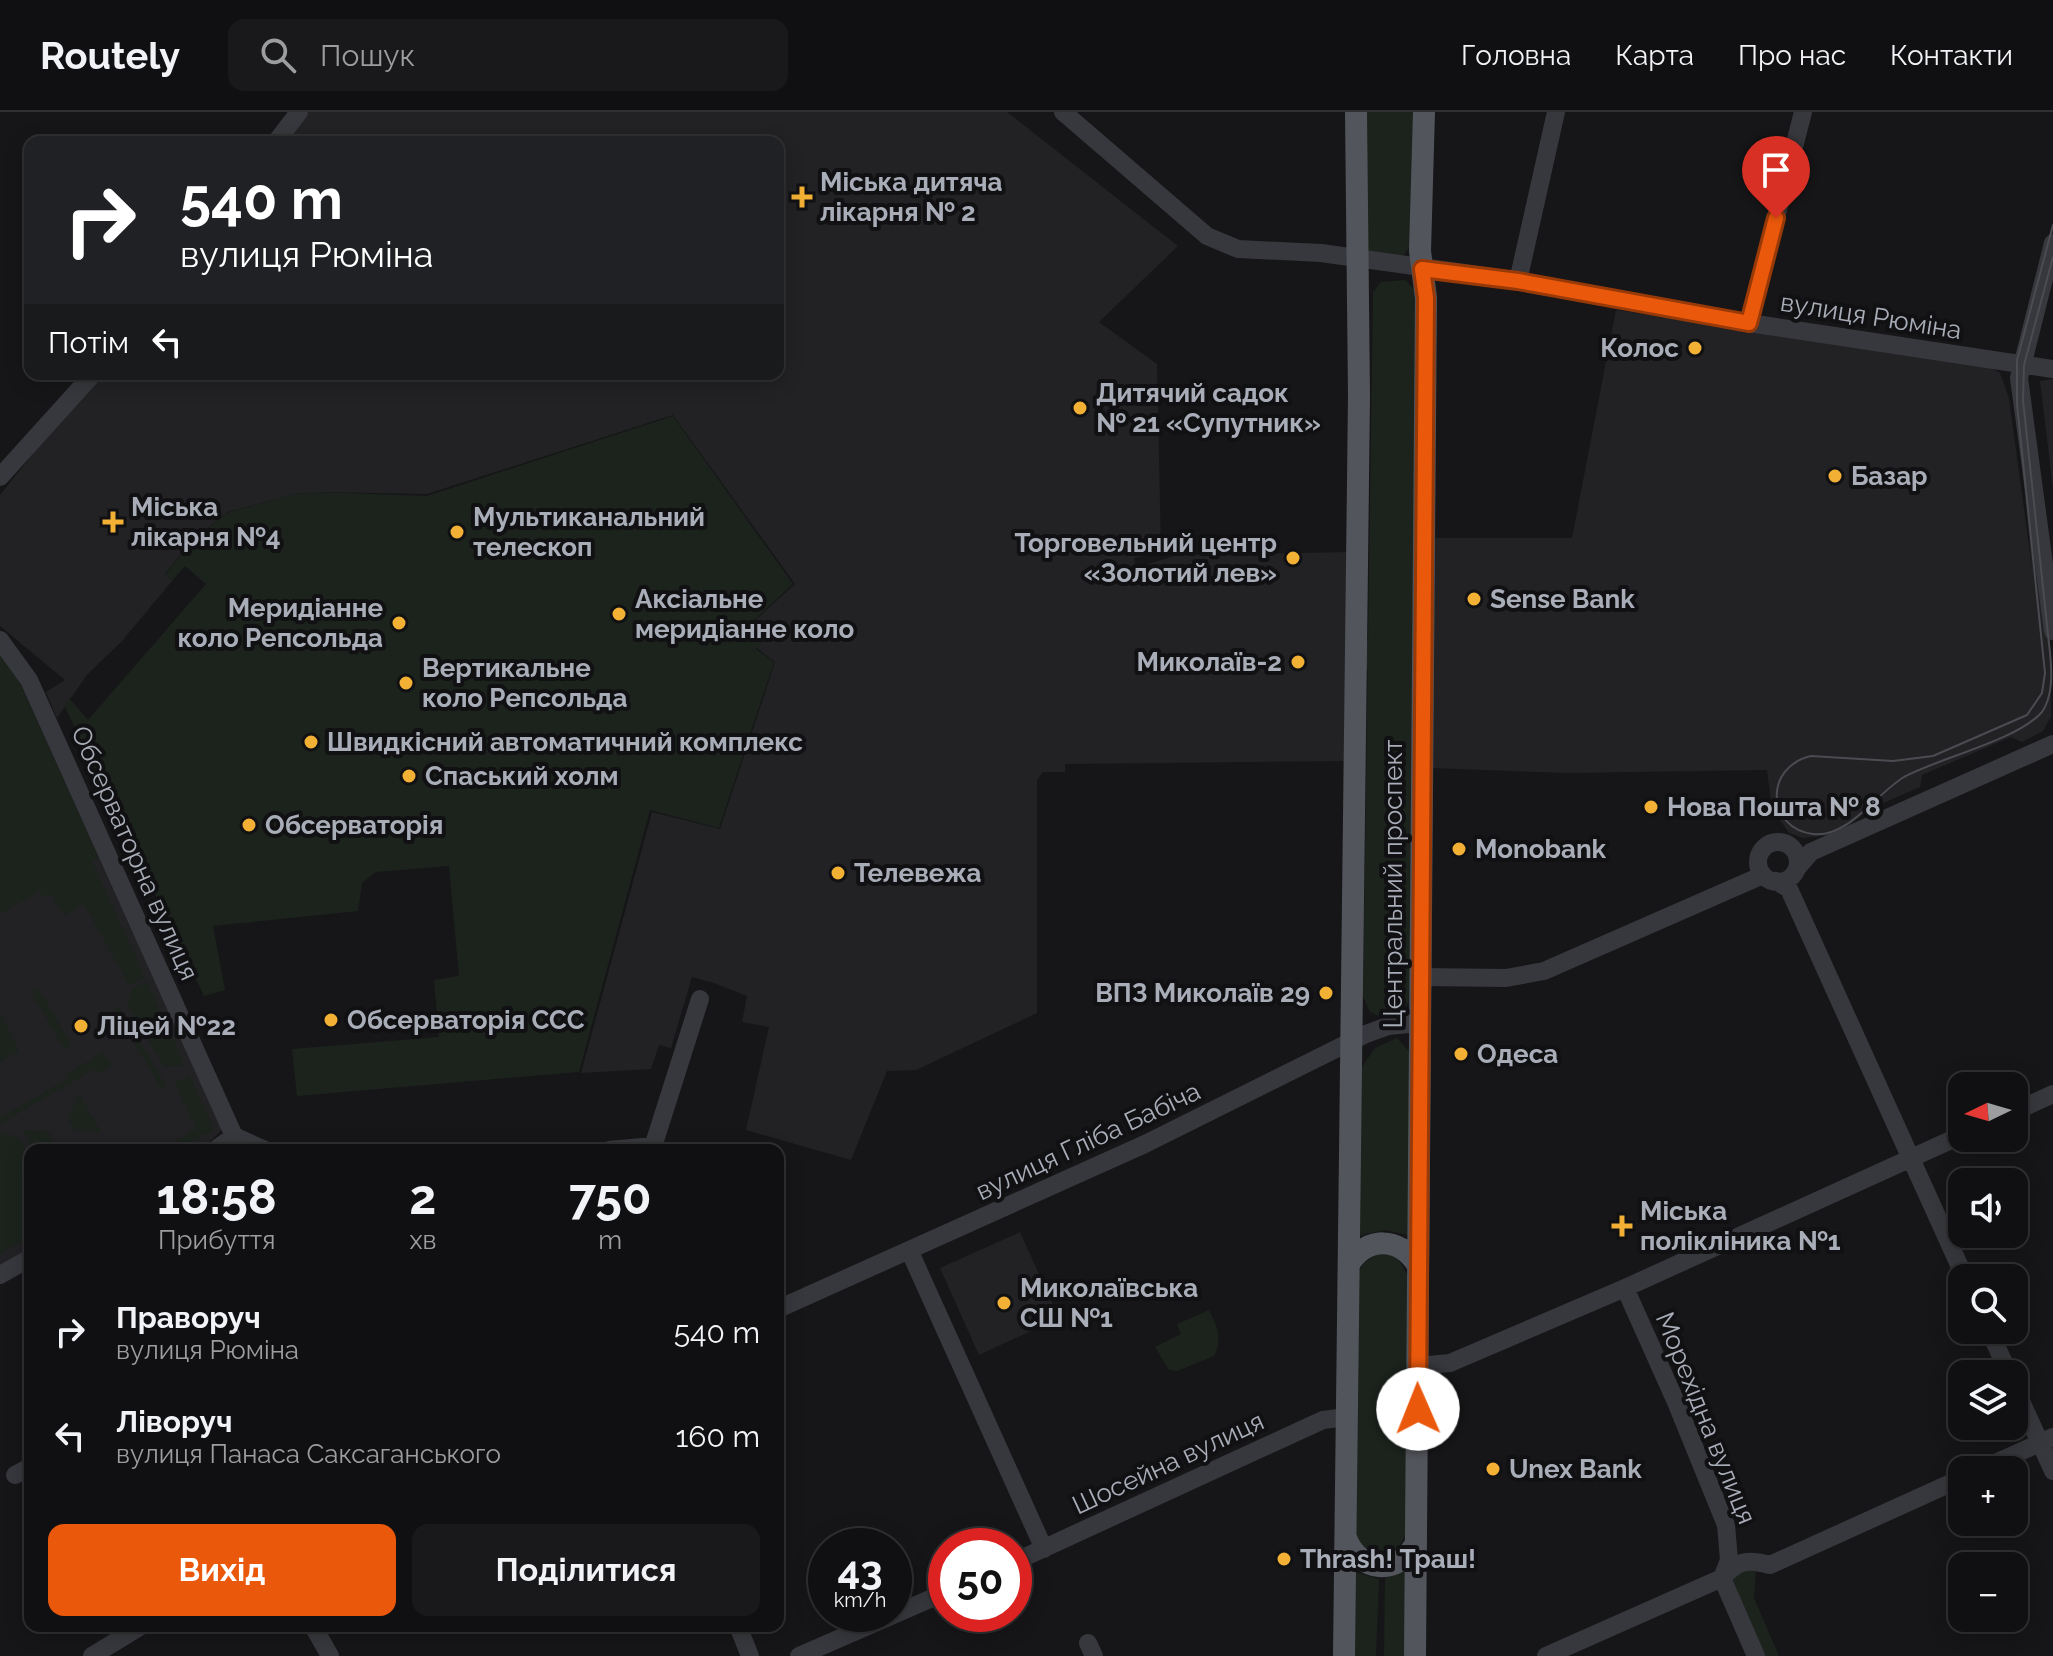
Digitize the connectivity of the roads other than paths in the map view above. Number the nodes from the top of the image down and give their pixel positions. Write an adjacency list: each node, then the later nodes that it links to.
1 (299, 112): 7 (street)
2 (1063, 112): 9 (street, вулиця Рюміна)
3 (1356, 112): 9 (main road, Центральний проспект)
4 (1424, 112): 10 (main road, Центральний проспект)
5 (1556, 112): 11 (street)
6 (1803, 112): 12 (street)
7 (281, 136)
8 (2053, 243): 13 (street)
9 (1357, 259): 10 (street, вулиця Рюміна); 25 (main road, Центральний проспект)
10 (1422, 269): 11 (street, вулиця Рюміна); 22 (main road, Центральний проспект)
11 (1518, 281): 12 (street, вулиця Рюміна)
12 (1749, 323): 13 (street, вулиця Рюміна)
13 (2020, 365): 14 (street, вулиця Рюміна); 17 (street)
14 (2053, 369)
15 (88, 380): 16 (street)
16 (0, 477)
17 (2053, 631)
18 (0, 640): 28 (street, Обсерваторна вулиця)
19 (2053, 744): 20 (street)
20 (1802, 850): 21 (street); 21 (street)
21 (1784, 877): 22 (street); 33 (street)
22 (1421, 977): 24 (main road, Центральний проспект)
23 (700, 999): 32 (street)
24 (1420, 1023): 25 (street, вулиця Гліба Бабіча); 37 (main road, Центральний проспект)
25 (1351, 1044): 34 (street, вулиця Гліба Бабіча); 36 (main road, Центральний проспект)
26 (2053, 1094): 27 (street)
27 (2028, 1106)
28 (234, 1136): 30 (street); 31 (street)
29 (1948, 1141): 33 (street)
30 (223, 1144)
31 (252, 1144)
32 (653, 1144)
33 (1913, 1157): 38 (street); 40 (street)
34 (910, 1252): 41 (street, вулиця Гліба Бабіча); 51 (street)
35 (24, 1261): 39 (street)
36 (1349, 1264): 37 (main road); 44 (main road, Центральний проспект)
37 (1417, 1264): 42 (main road, Центральний проспект)
38 (1959, 1264)
39 (0, 1275)
40 (1625, 1288): 42 (street); 53 (street, Морехідна вулиця)
41 (784, 1306)
42 (1418, 1366): 50 (main road, Центральний проспект)
43 (2028, 1409): 45 (street)
44 (1346, 1417): 49 (main road, Центральний проспект); 51 (street, Шосейна вулиця)
45 (2047, 1440): 46 (street); 47 (street)
46 (2011, 1456)
47 (2053, 1471)
48 (1948, 1484): 53 (street)
49 (1346, 1538): 50 (main road); 62 (main road, Центральний проспект)
50 (1416, 1543): 63 (main road, Центральний проспект)
51 (1044, 1549): 52 (street, Шосейна вулиця)
52 (1032, 1554)
53 (1722, 1578): 64 (street); 65 (street)
54 (928, 1600): 61 (street)
55 (131, 1632): 58 (street)
56 (316, 1632): 59 (street)
57 (740, 1632): 60 (street)
58 (92, 1656)
59 (330, 1656)
60 (750, 1656)
61 (799, 1656)
62 (1344, 1656)
63 (1415, 1656)
64 (1546, 1656)
65 (1756, 1656)

